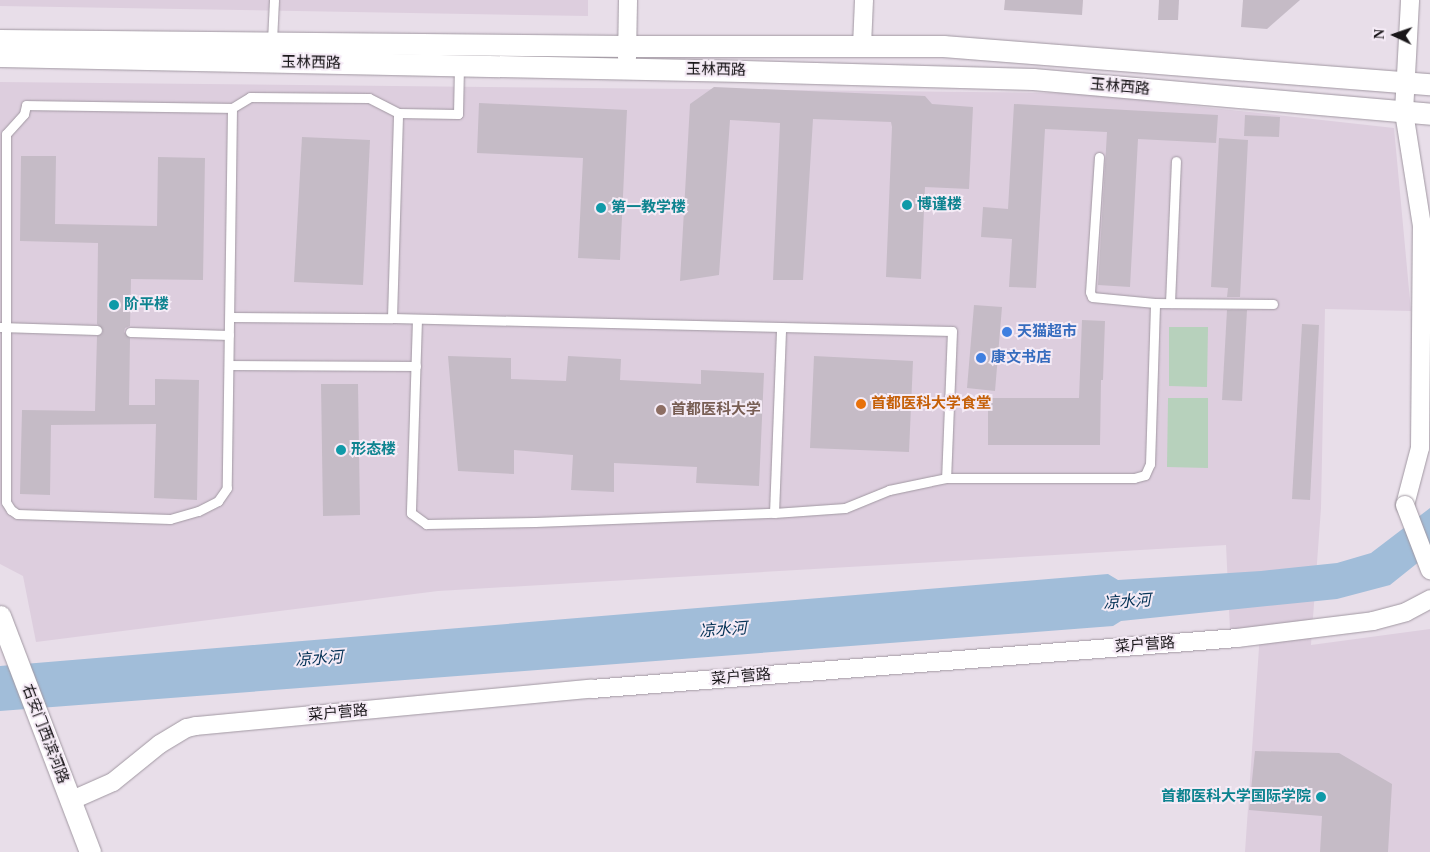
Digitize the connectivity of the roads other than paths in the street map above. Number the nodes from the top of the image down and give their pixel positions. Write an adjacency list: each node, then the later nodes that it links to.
1 (274, 0): 6 (lane)
2 (628, 0): 7 (street)
3 (864, 0): 8 (street)
4 (1410, 0): 12 (street)
5 (0, 40): 6 (street, 玉林西路)
6 (272, 41): 7 (street, 玉林西路)
7 (628, 46): 8 (street, 玉林西路); 11 (street)
8 (862, 46): 12 (street, 玉林西路)
9 (0, 56): 10 (street, 玉林西路)
10 (459, 66): 11 (street, 玉林西路); 15 (lane)
11 (627, 68): 16 (street, 玉林西路)
12 (1405, 83): 13 (street, 玉林西路); 16 (street)
13 (1430, 84)
14 (232, 108): 15 (lane); 23 (lane); 26 (lane)
15 (398, 112): 24 (lane)
16 (1404, 112): 17 (street, 玉林西路); 35 (street, bridge)
17 (1430, 114)
18 (1099, 157): 20 (lane)
19 (1176, 161): 21 (lane)
20 (1155, 303): 21 (lane); 33 (lane)
21 (1170, 303): 22 (lane)
22 (1273, 304)
23 (230, 317): 24 (lane); 30 (lane)
24 (392, 318): 25 (lane)
25 (417, 319): 27 (lane); 32 (lane)
26 (3, 327): 28 (lane); 31 (lane)
27 (782, 327): 33 (lane); 34 (lane)
28 (97, 330)
29 (130, 332): 30 (lane)
30 (229, 334): 31 (lane)
31 (229, 365): 32 (lane)
32 (416, 366): 34 (lane)
33 (946, 478): 34 (lane)
34 (774, 513)
35 (1430, 570)
36 (1430, 599): 38 (street, 菜户营路)
37 (0, 616): 38 (street, 右安门西滨河路)
38 (70, 801): 39 (street, 右安门西滨河路)
39 (90, 852)

